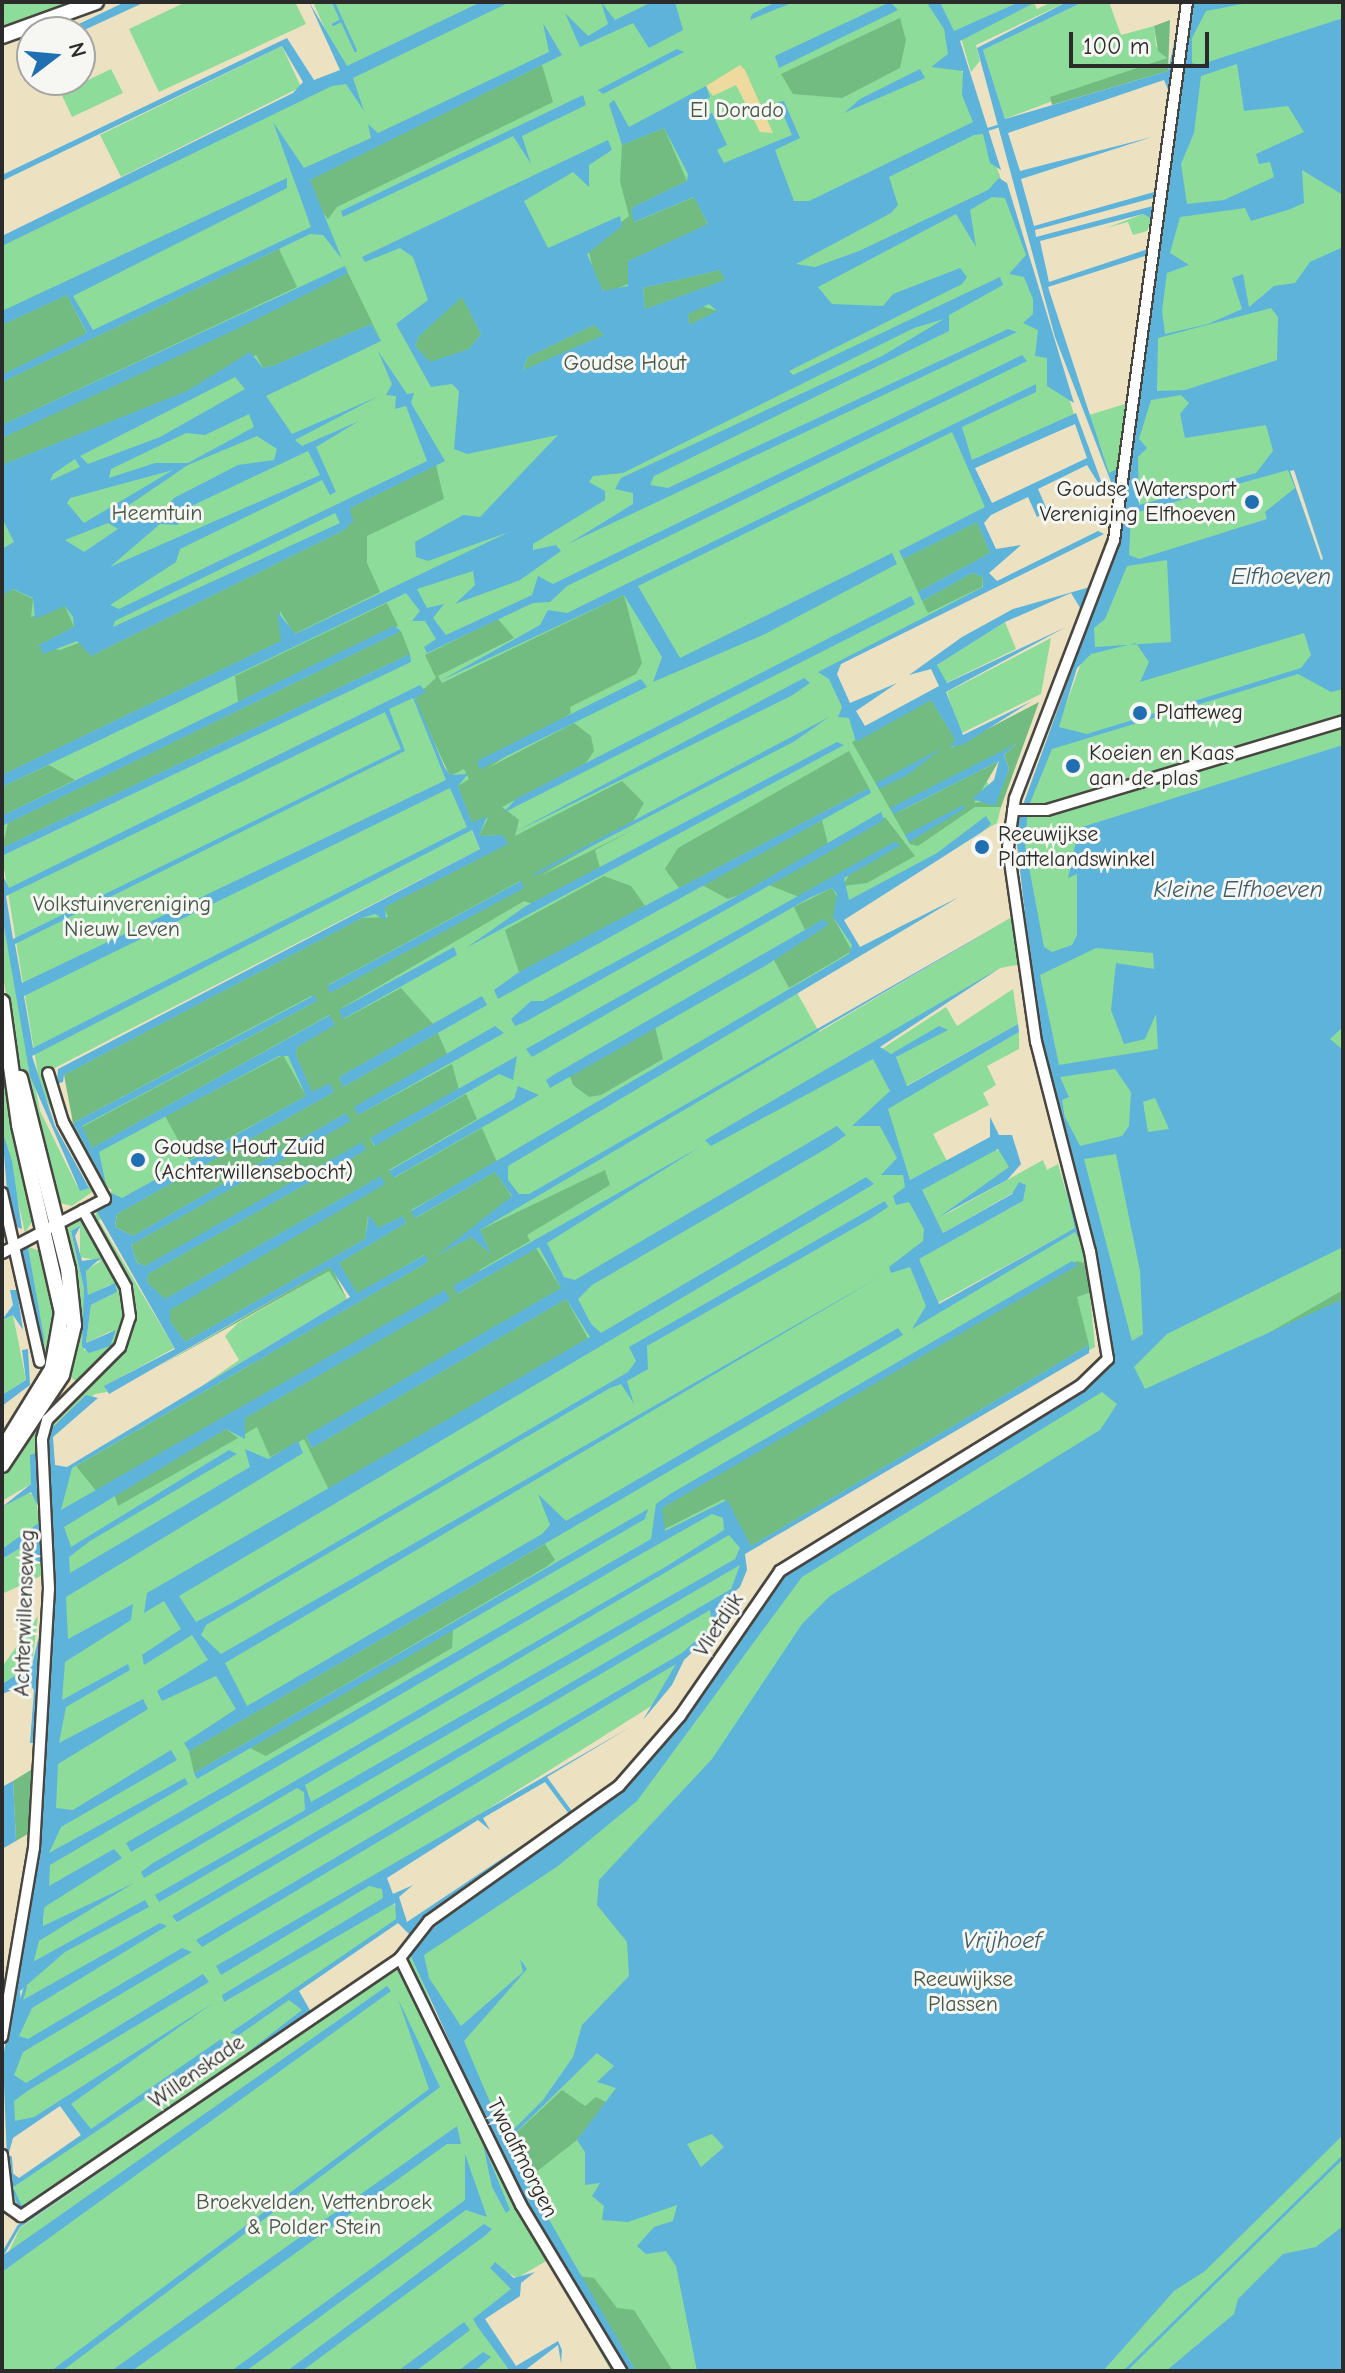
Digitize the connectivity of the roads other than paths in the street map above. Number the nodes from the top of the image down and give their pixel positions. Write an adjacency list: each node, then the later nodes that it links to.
1 (1187, 2): 6 (street)
2 (95, 3): 3 (main road); 4 (main road)
3 (69, 16)
4 (2, 36)
5 (1343, 721): 6 (street)
6 (1021, 811): 17 (street, Vlietdijk)
7 (2, 1002): 11 (main road)
8 (48, 1073): 10 (street)
9 (2, 1193): 12 (street)
10 (83, 1210): 11 (street); 18 (street, Achterwillenseweg)
11 (51, 1228): 12 (street); 15 (main road); 16 (main road)
12 (13, 1247): 13 (street); 14 (street)
13 (2, 1253)
14 (40, 1362)
15 (2, 1450)
16 (2, 1465)
17 (400, 1958): 19 (street, Willenskade); 20 (street, Twaalfmorgen)
18 (2, 2037)
19 (2, 2155)
20 (621, 2371)

